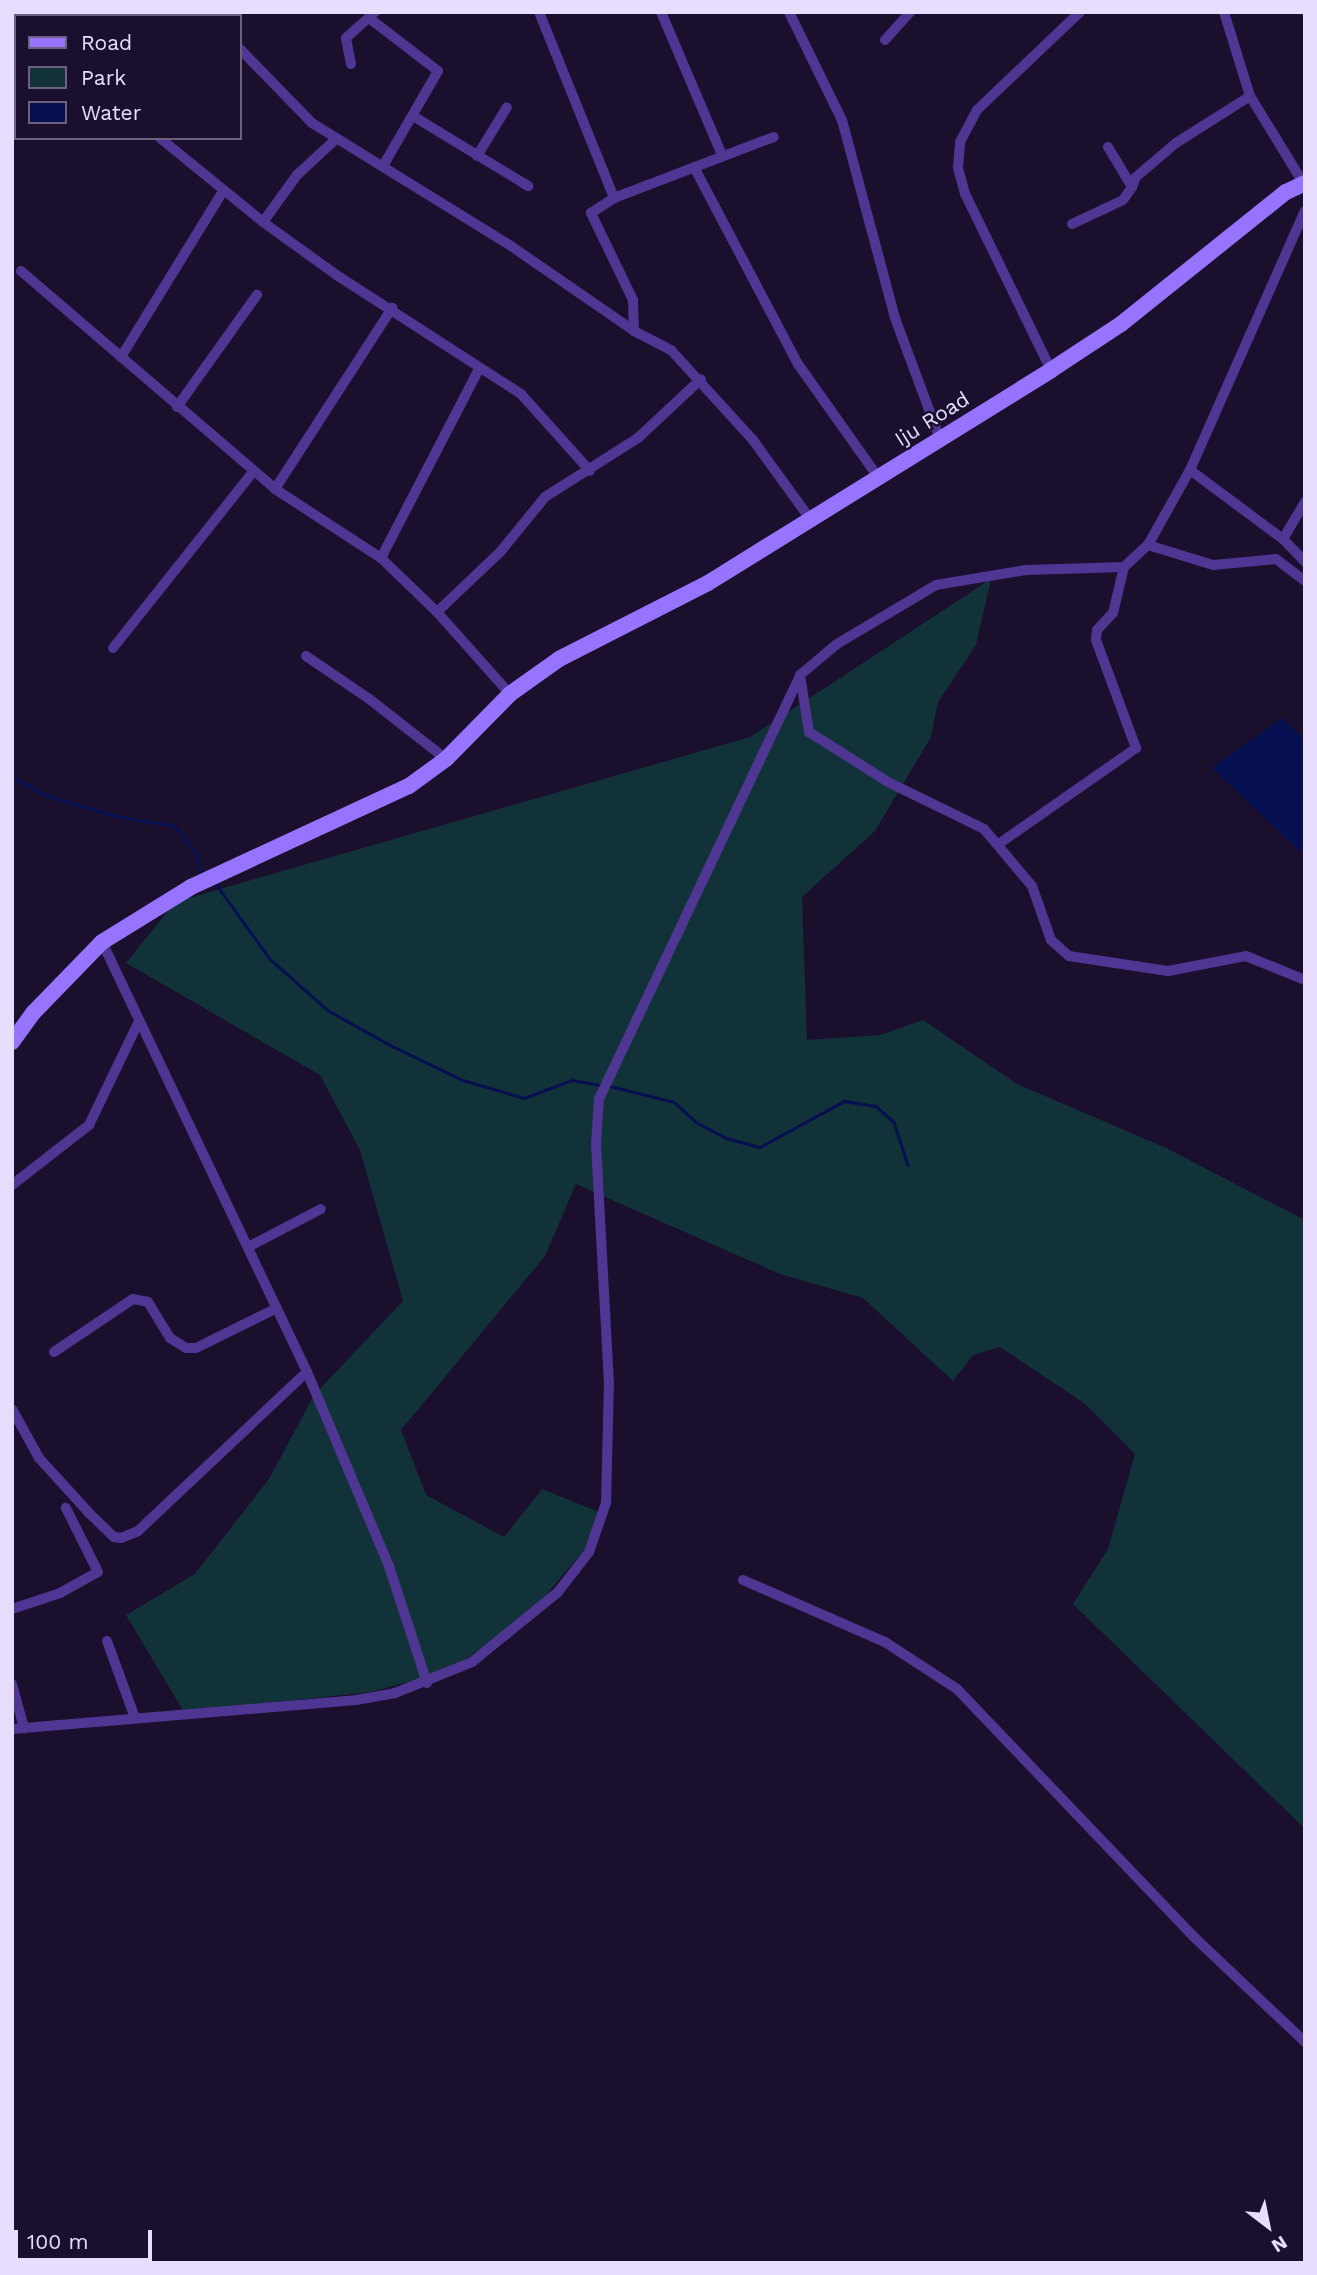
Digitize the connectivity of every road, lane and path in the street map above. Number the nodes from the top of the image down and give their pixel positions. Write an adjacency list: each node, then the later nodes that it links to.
1 (539, 12): 26 (street)
2 (661, 12): 18 (street)
3 (789, 12): 39 (street)
4 (910, 12): 8 (street)
5 (1080, 12): 36 (street)
6 (1224, 12): 11 (street)
7 (372, 15): 10 (street); 13 (street)
8 (885, 40)
9 (242, 51): 15 (street)
10 (351, 64)
11 (1250, 96): 22 (street); 24 (street)
12 (507, 107): 19 (street)
13 (412, 116): 19 (street); 20 (street)
14 (774, 136): 18 (street)
15 (338, 138): 20 (street); 28 (street)
16 (162, 140): 25 (street)
17 (1108, 147): 24 (street)
18 (722, 155): 21 (street)
19 (477, 156): 23 (street)
20 (384, 164): 33 (street)
21 (694, 167): 26 (street); 43 (street)
22 (1304, 183): 36 (main road, Iju Road)
23 (528, 186)
24 (1132, 187): 29 (street)
25 (223, 191): 28 (street); 34 (street)
26 (614, 198): 33 (street)
27 (1304, 217): 40 (street)
28 (263, 222): 32 (street)
29 (1072, 224)
30 (21, 271): 34 (street)
31 (257, 295): 38 (street)
32 (392, 309): 35 (street); 44 (street)
33 (634, 331): 37 (street)
34 (121, 357): 38 (street)
35 (479, 369): 42 (street); 49 (street)
36 (1051, 370): 39 (main road, Iju Road)
37 (701, 379): 42 (street); 46 (street)
38 (177, 407): 41 (street)
39 (940, 439): 43 (main road, Iju Road)
40 (1190, 470): 47 (street); 48 (street)
41 (254, 471): 44 (street); 54 (street)
42 (590, 471): 53 (street)
43 (878, 478): 46 (main road, Iju Road)
44 (275, 489): 49 (street)
45 (1305, 502): 47 (street)
46 (811, 520): 57 (main road, Iju Road)
47 (1283, 539): 50 (street)
48 (1148, 545): 51 (street); 52 (street)
49 (381, 558): 53 (street)
50 (1305, 562)
51 (1124, 567): 56 (street); 59 (street)
52 (1305, 581)
53 (437, 612): 57 (street)
54 (113, 648)
55 (306, 656): 58 (street)
56 (800, 675): 59 (street); 75 (street)
57 (510, 694): 58 (main road, Iju Road)
58 (446, 758): 60 (main road, Iju Road)
59 (1000, 843): 61 (street)
60 (102, 942): 62 (street); 63 (main road, Iju Road)
61 (1305, 980)
62 (138, 1023): 64 (street); 66 (street)
63 (12, 1042)
64 (12, 1185)
65 (321, 1209): 66 (street)
66 (248, 1247): 67 (street)
67 (277, 1308): 68 (street); 69 (street)
68 (54, 1352)
69 (307, 1372): 70 (street); 75 (street)
70 (12, 1409)
71 (66, 1508): 73 (street)
72 (743, 1580): 80 (street)
73 (12, 1609)
74 (107, 1641): 77 (street)
75 (427, 1683): 77 (street)
76 (12, 1684): 78 (street)
77 (135, 1718): 78 (street)
78 (24, 1728): 79 (street)
79 (12, 1729)
80 (1305, 2042)

